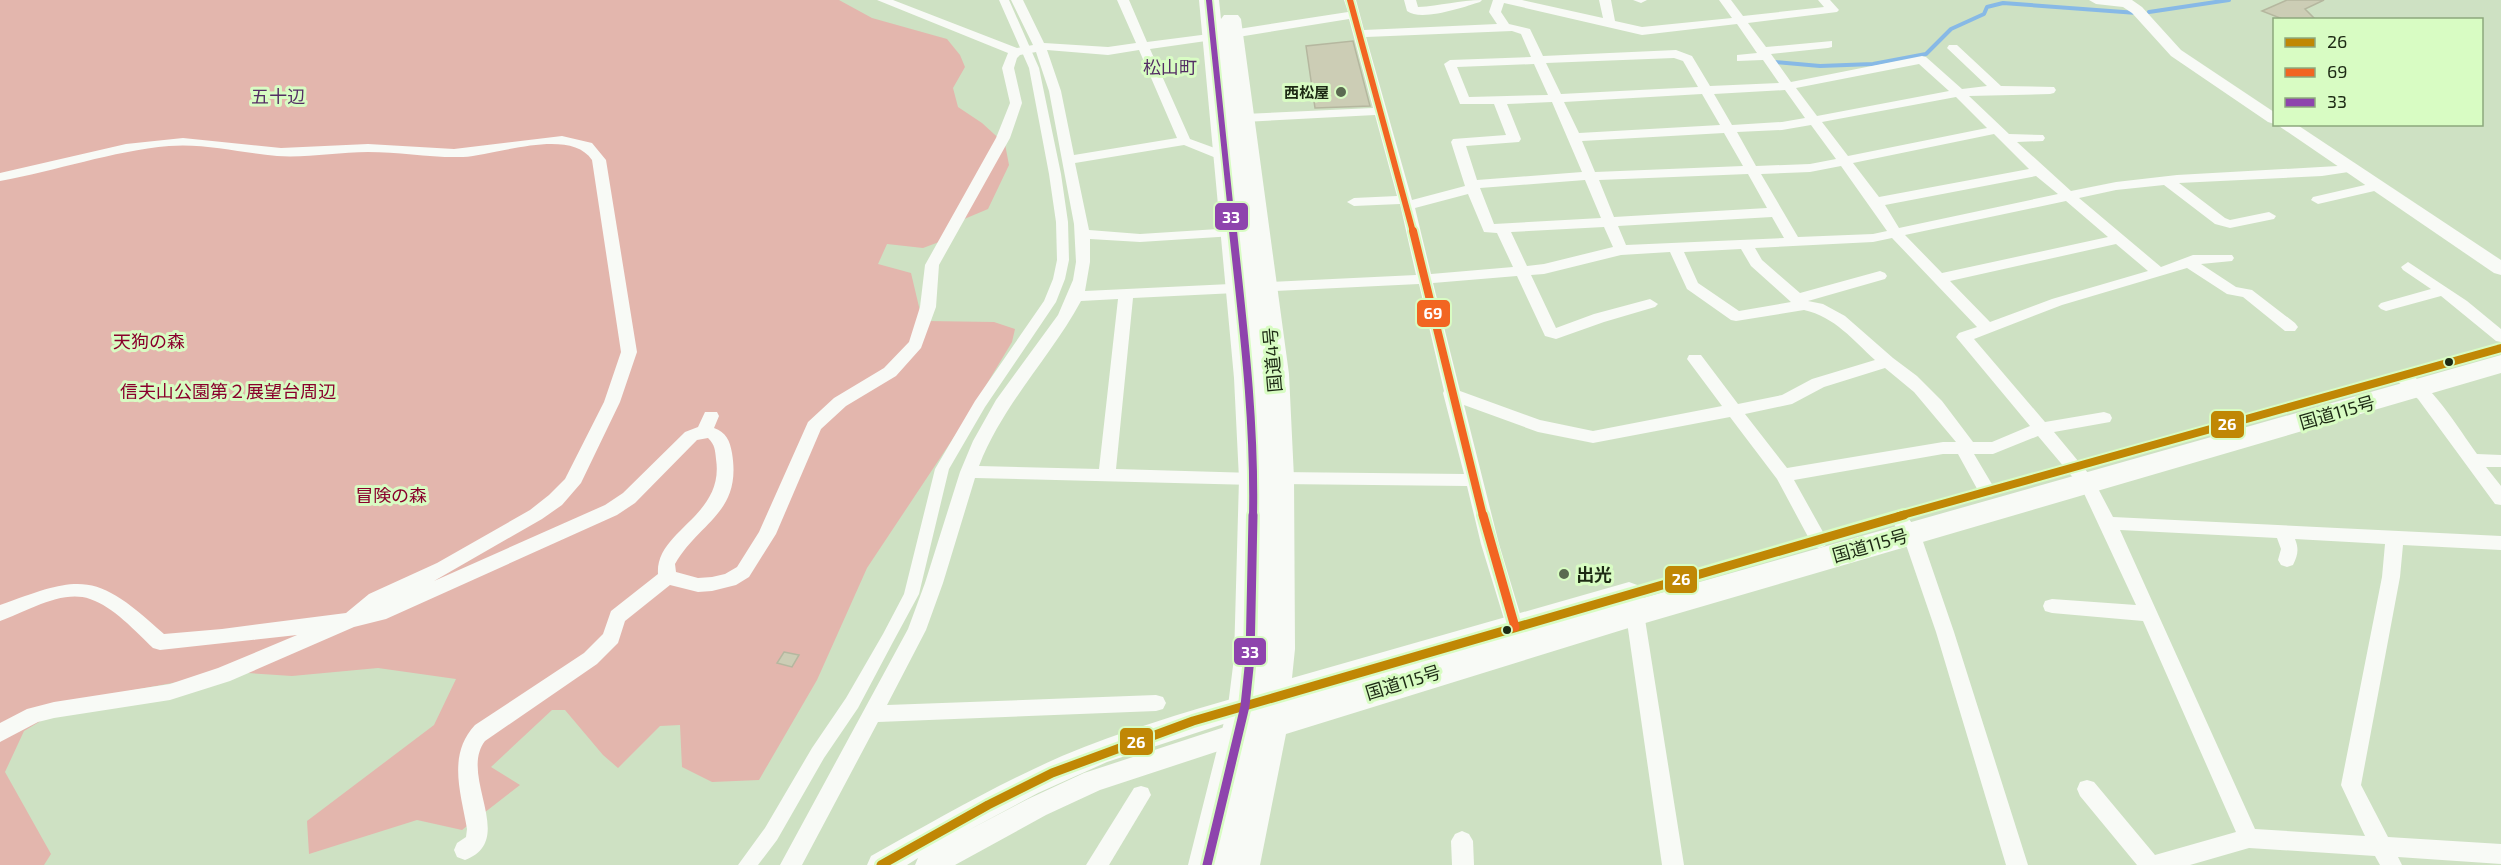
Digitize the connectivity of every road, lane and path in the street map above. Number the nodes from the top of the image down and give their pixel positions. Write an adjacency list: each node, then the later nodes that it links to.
1 (883, 0): 25 (street)
2 (1004, 0): 25 (street)
3 (1017, 0): 25 (street)
4 (1122, 0): 23 (street)
5 (1209, 0): 21 (highway, 国道4号)
6 (1228, 0): 21 (highway, 国道4号)
7 (1410, 0): 8 (street)
8 (1476, 0)
9 (1499, 0): 19 (street)
10 (1507, 0): 15 (street)
11 (1605, 0): 18 (street)
12 (1725, 0): 17 (street)
13 (1824, 0): 17 (street)
14 (2096, 0): 38 (street)
15 (1548, 5): 18 (street)
16 (1352, 7): 20 (street); 21 (street)
17 (1740, 20): 18 (street); 26 (street)
18 (1610, 25)
19 (1505, 27): 20 (street); 28 (street)
20 (1359, 34): 36 (street)
21 (1223, 35): 23 (street); 37 (highway, 国道4号); 46 (highway, 国道4号)
22 (1828, 44): 26 (street)
23 (1142, 47): 25 (street); 45 (street)
24 (1953, 48): 31 (street)
25 (1028, 50): 47 (street); 120 (street); 140 (street)
26 (1764, 54): 27 (street); 29 (street)
27 (1741, 58)
28 (1538, 60): 30 (street); 34 (street); 35 (street)
29 (1788, 86): 30 (street); 33 (street); 39 (street)
30 (1705, 90): 34 (street); 41 (street)
31 (1998, 90): 32 (street); 33 (street)
32 (2050, 90)
33 (1959, 93): 39 (street); 42 (street)
34 (1556, 98): 35 (street); 43 (street)
35 (1499, 101): 55 (street)
36 (1381, 111): 37 (street); 61 (street)
37 (1244, 118): 83 (highway, 国道4号)
38 (2273, 118)
39 (1814, 122): 41 (street); 48 (street)
40 (2287, 126): 49 (street)
41 (1728, 129): 43 (street); 50 (street)
42 (2000, 134): 44 (street); 48 (street); 51 (street)
43 (1574, 137): 52 (street)
44 (2038, 138)
45 (1185, 141): 46 (street); 47 (street)
46 (1227, 157): 66 (highway, 国道4号)
47 (1068, 160): 67 (street)
48 (1844, 160): 50 (street); 60 (street)
49 (2350, 168): 54 (street); 56 (street)
50 (1753, 170): 52 (street); 62 (street)
51 (2039, 171): 57 (street); 60 (street)
52 (1589, 176): 55 (street); 64 (street)
53 (0, 177): 125 (street)
54 (2167, 180): 57 (street); 63 (street)
55 (1472, 186): 61 (street); 65 (street)
56 (2378, 186): 58 (street); 77 (street)
57 (2070, 196): 68 (street); 69 (street)
58 (2318, 200)
59 (1354, 202): 61 (street)
60 (1876, 202): 68 (street)
61 (1406, 203): 82 (street)
62 (1776, 212): 64 (street); 70 (street)
63 (2269, 216)
64 (1608, 220): 65 (street); 73 (street)
65 (1502, 228): 78 (street)
66 (1234, 232): 67 (street); 83 (highway, 国道4号)
67 (1081, 234): 86 (street)
68 (1896, 234): 70 (street); 81 (street)
69 (2120, 239): 79 (street); 81 (street)
70 (1793, 241): 71 (street)
71 (1745, 243): 72 (street); 87 (street)
72 (1675, 248): 73 (street); 87 (street)
73 (1621, 250): 78 (street)
74 (2227, 258): 75 (street)
75 (2189, 262): 79 (street); 90 (street)
76 (2408, 267): 84 (street)
77 (2501, 268)
78 (1520, 271): 82 (street); 88 (street)
79 (2159, 273): 91 (street)
80 (1880, 276): 87 (street)
81 (1940, 278): 91 (street)
82 (1423, 279): 83 (street); 98 (street)
83 (1252, 288): 85 (street); 109 (highway, 国道4号)
84 (2443, 291): 89 (street); 92 (street)
85 (1126, 294): 86 (street); 108 (street)
86 (1075, 296): 105 (street)
87 (1801, 302): 95 (street)
88 (1650, 304)
89 (2386, 306)
90 (2290, 327)
91 (1988, 329): 101 (street)
92 (2501, 337)
93 (2501, 348): 97 (highway, 国道115号)
94 (1695, 359): 99 (street)
95 (1887, 362): 99 (street); 102 (street)
96 (2501, 364): 97 (highway, 国道115号)
97 (2410, 382): 103 (street); 107 (highway, 国道115号)
98 (1451, 393): 99 (street); 110 (street)
99 (1734, 408): 106 (street)
100 (2104, 418): 101 (street)
101 (2041, 428): 102 (street); 107 (street)
102 (1964, 447): 106 (street); 111 (street)
103 (2472, 460): 104 (street); 112 (street)
104 (2501, 461)
105 (968, 472): 108 (street); 128 (street)
106 (1783, 475): 117 (street)
107 (2080, 475): 111 (highway, 国道115号); 113 (street); 114 (highway, 国道115号)
108 (1107, 476): 109 (street)
109 (1267, 478): 110 (street); 129 (highway, 国道4号)
110 (1473, 480): 126 (street)
111 (1987, 491): 114 (highway, 国道115号)
112 (2501, 499)
113 (2108, 523): 115 (street); 124 (street)
114 (1904, 525): 117 (highway, 国道115号); 121 (highway, 国道115号); 148 (street)
115 (2284, 532): 116 (street); 119 (street)
116 (2392, 538): 118 (street); 135 (street)
117 (1819, 541): 121 (highway, 国道115号)
118 (2501, 543)
119 (2287, 560)
120 (667, 577): 125 (street); 136 (street)
121 (1630, 605): 126 (highway, 国道115号); 129 (highway, 国道115号); 147 (street)
122 (2052, 606): 124 (street)
123 (0, 613): 125 (street)
124 (2149, 615): 133 (street)
125 (351, 620): 130 (street)
126 (1515, 627): 129 (highway, 国道115号)
127 (1156, 704): 128 (street)
128 (873, 714): 141 (street)
129 (1257, 714): 139 (street); 142 (street); 144 (highway); 145 (highway)
130 (0, 733)
131 (2087, 789): 149 (street)
132 (1141, 795): 143 (street)
133 (2249, 838): 135 (street); 138 (street)
134 (1462, 842): 146 (street)
135 (2380, 845): 137 (street); 151 (street)
136 (465, 850)
137 (2501, 854)
138 (2185, 861): 150 (street)
139 (942, 863)
140 (747, 865)
141 (791, 865)
142 (881, 865)
143 (1097, 865)
144 (1207, 865)
145 (1241, 865)
146 (1463, 865)
147 (1671, 865)
148 (2017, 865)
149 (2150, 865)
150 (2155, 865)
151 (2391, 865)

